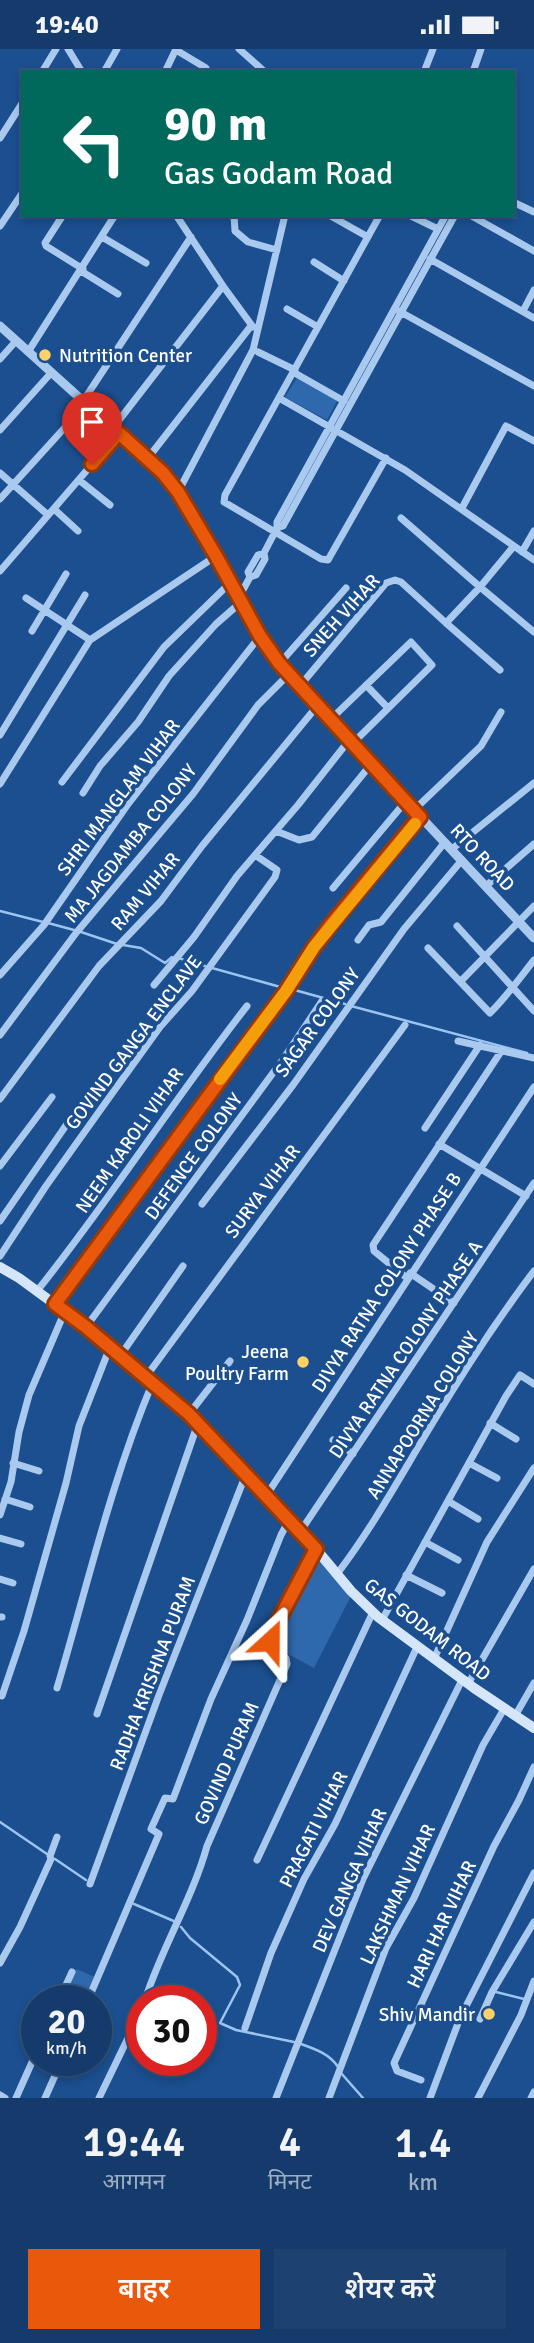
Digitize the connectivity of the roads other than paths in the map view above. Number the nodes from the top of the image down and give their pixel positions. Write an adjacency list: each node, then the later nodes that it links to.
1 (56, 49): 8 (street)
2 (117, 49): 10 (street)
3 (239, 49): 13 (street)
4 (433, 49): 14 (street)
5 (481, 49): 15 (street)
6 (70, 50): 9 (street)
7 (176, 50): 11 (street); 12 (street)
8 (43, 70)
9 (81, 70)
10 (105, 70)
11 (166, 70)
12 (206, 70)
13 (263, 70)
14 (425, 70)
15 (474, 70)
16 (21, 105): 17 (street)
17 (0, 138)
18 (21, 195): 32 (street)
19 (515, 203): 20 (street)
20 (534, 212)
21 (62, 217): 43 (street)
22 (114, 217): 34 (street)
23 (178, 217): 35 (street)
24 (234, 217): 38 (street)
25 (285, 217): 38 (street)
26 (333, 217): 36 (street)
27 (379, 217): 36 (street)
28 (413, 217): 33 (street)
29 (445, 217): 33 (street)
30 (454, 217): 37 (street)
31 (474, 217): 39 (street)
32 (0, 226)
33 (438, 229): 37 (street)
34 (102, 237): 42 (street); 43 (street)
35 (191, 237): 45 (street); 63 (street)
36 (368, 237): 44 (street)
37 (436, 241): 40 (street); 49 (street)
38 (277, 250): 54 (street)
39 (534, 251)
40 (429, 259): 49 (street); 50 (street)
41 (314, 262): 44 (street)
42 (146, 263)
43 (82, 270): 47 (street); 56 (street)
44 (344, 281): 53 (street)
45 (223, 286): 54 (street); 66 (street)
46 (534, 290): 50 (street)
47 (118, 294)
48 (287, 309): 53 (street)
49 (397, 310): 61 (street); 64 (street)
50 (523, 311): 51 (street)
51 (534, 318)
52 (0, 326): 55 (street, RTO ROAD)
53 (318, 327): 59 (street)
54 (254, 328): 69 (street); 74 (street)
55 (16, 341): 56 (street, RTO ROAD); 58 (street)
56 (28, 352): 60 (street, RTO ROAD)
57 (257, 352): 59 (street)
58 (0, 359)
59 (294, 371): 62 (street); 64 (street)
60 (51, 373): 63 (street, RTO ROAD); 67 (street)
61 (534, 386)
62 (279, 398): 65 (street); 81 (street)
63 (83, 402): 66 (street, RTO ROAD); 73 (street)
64 (346, 402): 65 (street)
65 (332, 428): 70 (street); 81 (street)
66 (116, 430): 69 (street, RTO ROAD); 72 (street)
67 (0, 431)
68 (534, 441): 77 (street)
69 (148, 459): 74 (street, RTO ROAD)
70 (386, 459): 77 (street); 81 (street)
71 (0, 473): 73 (street)
72 (79, 480): 76 (street); 78 (street)
73 (13, 484): 75 (street); 79 (street)
74 (178, 492): 86 (street, RTO ROAD)
75 (0, 499)
76 (110, 505)
77 (461, 508): 84 (street)
78 (54, 509): 79 (street); 82 (street)
79 (48, 515): 88 (street)
80 (401, 518): 91 (street)
81 (276, 530): 95 (street)
82 (78, 531)
83 (534, 531): 85 (street)
84 (514, 546): 85 (street); 91 (street)
85 (522, 552): 87 (street)
86 (216, 556): 90 (street, RTO ROAD); 102 (street)
87 (534, 560)
88 (0, 571)
89 (66, 573): 96 (street)
90 (230, 583): 95 (street, RTO ROAD); 115 (street)
91 (481, 587): 97 (street); 100 (street)
92 (345, 588): 103 (street)
93 (85, 595): 98 (street)
94 (26, 598): 96 (street)
95 (239, 601): 101 (street, RTO ROAD); 118 (street)
96 (45, 610): 98 (street); 99 (street)
97 (446, 623): 104 (street, SNEH VIHAR); 107 (street, SNEH VIHAR)
98 (66, 625): 102 (street); 112 (street)
99 (32, 632)
100 (534, 632)
101 (260, 636): 103 (street, RTO ROAD); 136 (street, SHRI MANGLAM VIHAR)
102 (90, 640): 116 (street)
103 (279, 663): 105 (street, RTO ROAD)
104 (500, 670)
105 (288, 675): 107 (street, RTO ROAD); 144 (street, MA JAGDAMBA COLONY)
106 (366, 685): 109 (street); 109 (street); 111 (street)
107 (299, 687): 108 (street, RTO ROAD)
108 (318, 705): 111 (street, RTO ROAD); 151 (street, RAM VIHAR)
109 (388, 708): 113 (street)
110 (501, 712): 120 (street)
111 (331, 719): 113 (street, RTO ROAD)
112 (0, 735)
113 (352, 741): 114 (street, RTO ROAD); 121 (street)
114 (372, 763): 119 (street, RTO ROAD); 121 (street)
115 (62, 782)
116 (0, 783)
117 (534, 783): 123 (street)
118 (83, 793)
119 (406, 801): 120 (street, RTO ROAD); 127 (street)
120 (417, 814): 123 (street, RTO ROAD); 168 (street)
121 (276, 831): 124 (street)
122 (534, 843): 126 (street)
123 (448, 846): 125 (street, RTO ROAD); 132 (street)
124 (255, 855): 138 (street); 161 (street, GOVIND GANGA ENCLAVE)
125 (461, 860): 126 (street, RTO ROAD); 159 (street, SAGAR COLONY)
126 (485, 887): 129 (street, RTO ROAD)
127 (333, 888)
128 (534, 906): 129 (street)
129 (518, 921): 131 (street, RTO ROAD); 134 (street)
130 (457, 926): 134 (street)
131 (534, 938)
132 (358, 940)
133 (428, 948): 137 (street)
134 (486, 958): 137 (street); 139 (street)
135 (534, 960): 139 (street)
136 (0, 975)
137 (461, 981): 139 (street)
138 (154, 985)
139 (514, 989): 142 (street)
140 (322, 1001): 170 (street, DEFENCE COLONY)
141 (247, 1006): 166 (street, NEEM KAROLI VIHAR)
142 (534, 1011)
143 (405, 1025): 174 (street, SURYA VIHAR)
144 (0, 1035)
145 (458, 1041): 146 (street)
146 (480, 1045): 147 (street); 153 (street)
147 (502, 1050): 148 (street); 154 (street)
148 (534, 1058)
149 (534, 1087): 156 (street, DIVYA RATNA COLONY PHASE B)
150 (52, 1097): 155 (street)
151 (0, 1099)
152 (78, 1108): 160 (street)
153 (425, 1128)
154 (439, 1144): 156 (street); 165 (street)
155 (0, 1165)
156 (479, 1168): 158 (street); 165 (street, DIVYA RATNA COLONY PHASE B)
157 (534, 1183): 158 (street, DIVYA RATNA COLONY PHASE A)
158 (526, 1196): 167 (street, DIVYA RATNA COLONY PHASE A)
159 (202, 1205)
160 (0, 1221)
161 (0, 1256)
162 (183, 1266): 172 (street)
163 (1, 1271): 166 (main road, GAS GODAM ROAD)
164 (534, 1271): 202 (street, ANNAPOORNA COLONY)
165 (409, 1276): 167 (street); 188 (street, DIVYA RATNA COLONY PHASE B)
166 (37, 1291): 168 (main road, GAS GODAM ROAD)
167 (454, 1303): 181 (street, DIVYA RATNA COLONY PHASE A)
168 (55, 1304): 169 (main road, GAS GODAM ROAD)
169 (65, 1311): 170 (main road, GAS GODAM ROAD); 182 (street)
170 (86, 1327): 171 (main road, GAS GODAM ROAD)
171 (110, 1347): 172 (main road, GAS GODAM ROAD); 213 (street)
172 (120, 1356): 174 (main road, GAS GODAM ROAD)
173 (230, 1361): 176 (street)
174 (149, 1381): 176 (main road, GAS GODAM ROAD); 212 (street, SURYA VIHAR)
175 (534, 1384): 178 (street)
176 (189, 1414): 177 (main road, GAS GODAM ROAD)
177 (198, 1423): 186 (main road, GAS GODAM ROAD); 215 (street)
178 (490, 1423): 179 (street); 183 (street)
179 (516, 1439)
180 (332, 1440): 181 (street)
181 (353, 1454): 195 (street, DIVYA RATNA COLONY PHASE A)
182 (13, 1463): 185 (street); 189 (street)
183 (469, 1463): 187 (street); 190 (street)
184 (534, 1468): 209 (street)
185 (39, 1471)
186 (246, 1474): 188 (main road, GAS GODAM ROAD); 222 (street, RADHA KRISHNA PURAM)
187 (497, 1478)
188 (266, 1496): 194 (main road, GAS GODAM ROAD)
189 (5, 1499): 191 (street); 192 (street)
190 (448, 1500): 193 (street); 197 (street)
191 (30, 1507)
192 (0, 1515)
193 (478, 1519)
194 (289, 1520): 195 (main road, GAS GODAM ROAD); 228 (street)
195 (300, 1532): 199 (main road, GAS GODAM ROAD)
196 (0, 1538): 198 (street)
197 (425, 1542): 200 (street); 203 (street)
198 (22, 1543)
199 (316, 1549): 202 (main road, GAS GODAM ROAD); 229 (street, GOVIND PURAM)
200 (458, 1560)
201 (534, 1569): 210 (street, DEV GANGA VIHAR)
202 (337, 1574): 207 (main road, GAS GODAM ROAD)
203 (406, 1575): 206 (street); 207 (street)
204 (0, 1579): 205 (street)
205 (13, 1583)
206 (442, 1593)
207 (377, 1616): 208 (main road, GAS GODAM ROAD); 220 (street)
208 (417, 1647): 209 (main road, GAS GODAM ROAD); 231 (street, PRAGATI VIHAR)
209 (434, 1659): 210 (main road, GAS GODAM ROAD)
210 (465, 1682): 214 (main road, GAS GODAM ROAD); 242 (street, DEV GANGA VIHAR)
211 (534, 1683): 216 (street)
212 (57, 1688)
213 (2, 1696)
214 (504, 1709): 216 (main road, GAS GODAM ROAD); 243 (street, LAKSHMAN VIHAR)
215 (97, 1714)
216 (515, 1716): 217 (main road, GAS GODAM ROAD)
217 (534, 1728)
218 (534, 1767): 235 (street, HARI HAR VIHAR)
219 (57, 1837): 224 (street)
220 (257, 1860)
221 (534, 1873): 244 (street)
222 (90, 1884)
223 (534, 1922): 230 (street)
224 (0, 1963)
225 (72, 1972): 227 (street)
226 (534, 1980): 245 (street)
227 (66, 1985)
228 (94, 1985)
229 (152, 1985)
230 (480, 2019)
231 (245, 2028)
232 (126, 2042): 241 (street)
233 (26, 2076): 239 (street)
234 (55, 2076): 240 (street)
235 (421, 2080)
236 (534, 2092): 246 (street)
237 (0, 2095): 238 (street)
238 (5, 2098)
239 (16, 2098)
240 (45, 2098)
241 (99, 2098)
242 (276, 2098)
243 (329, 2098)
244 (430, 2098)
245 (478, 2098)
246 (531, 2098)

